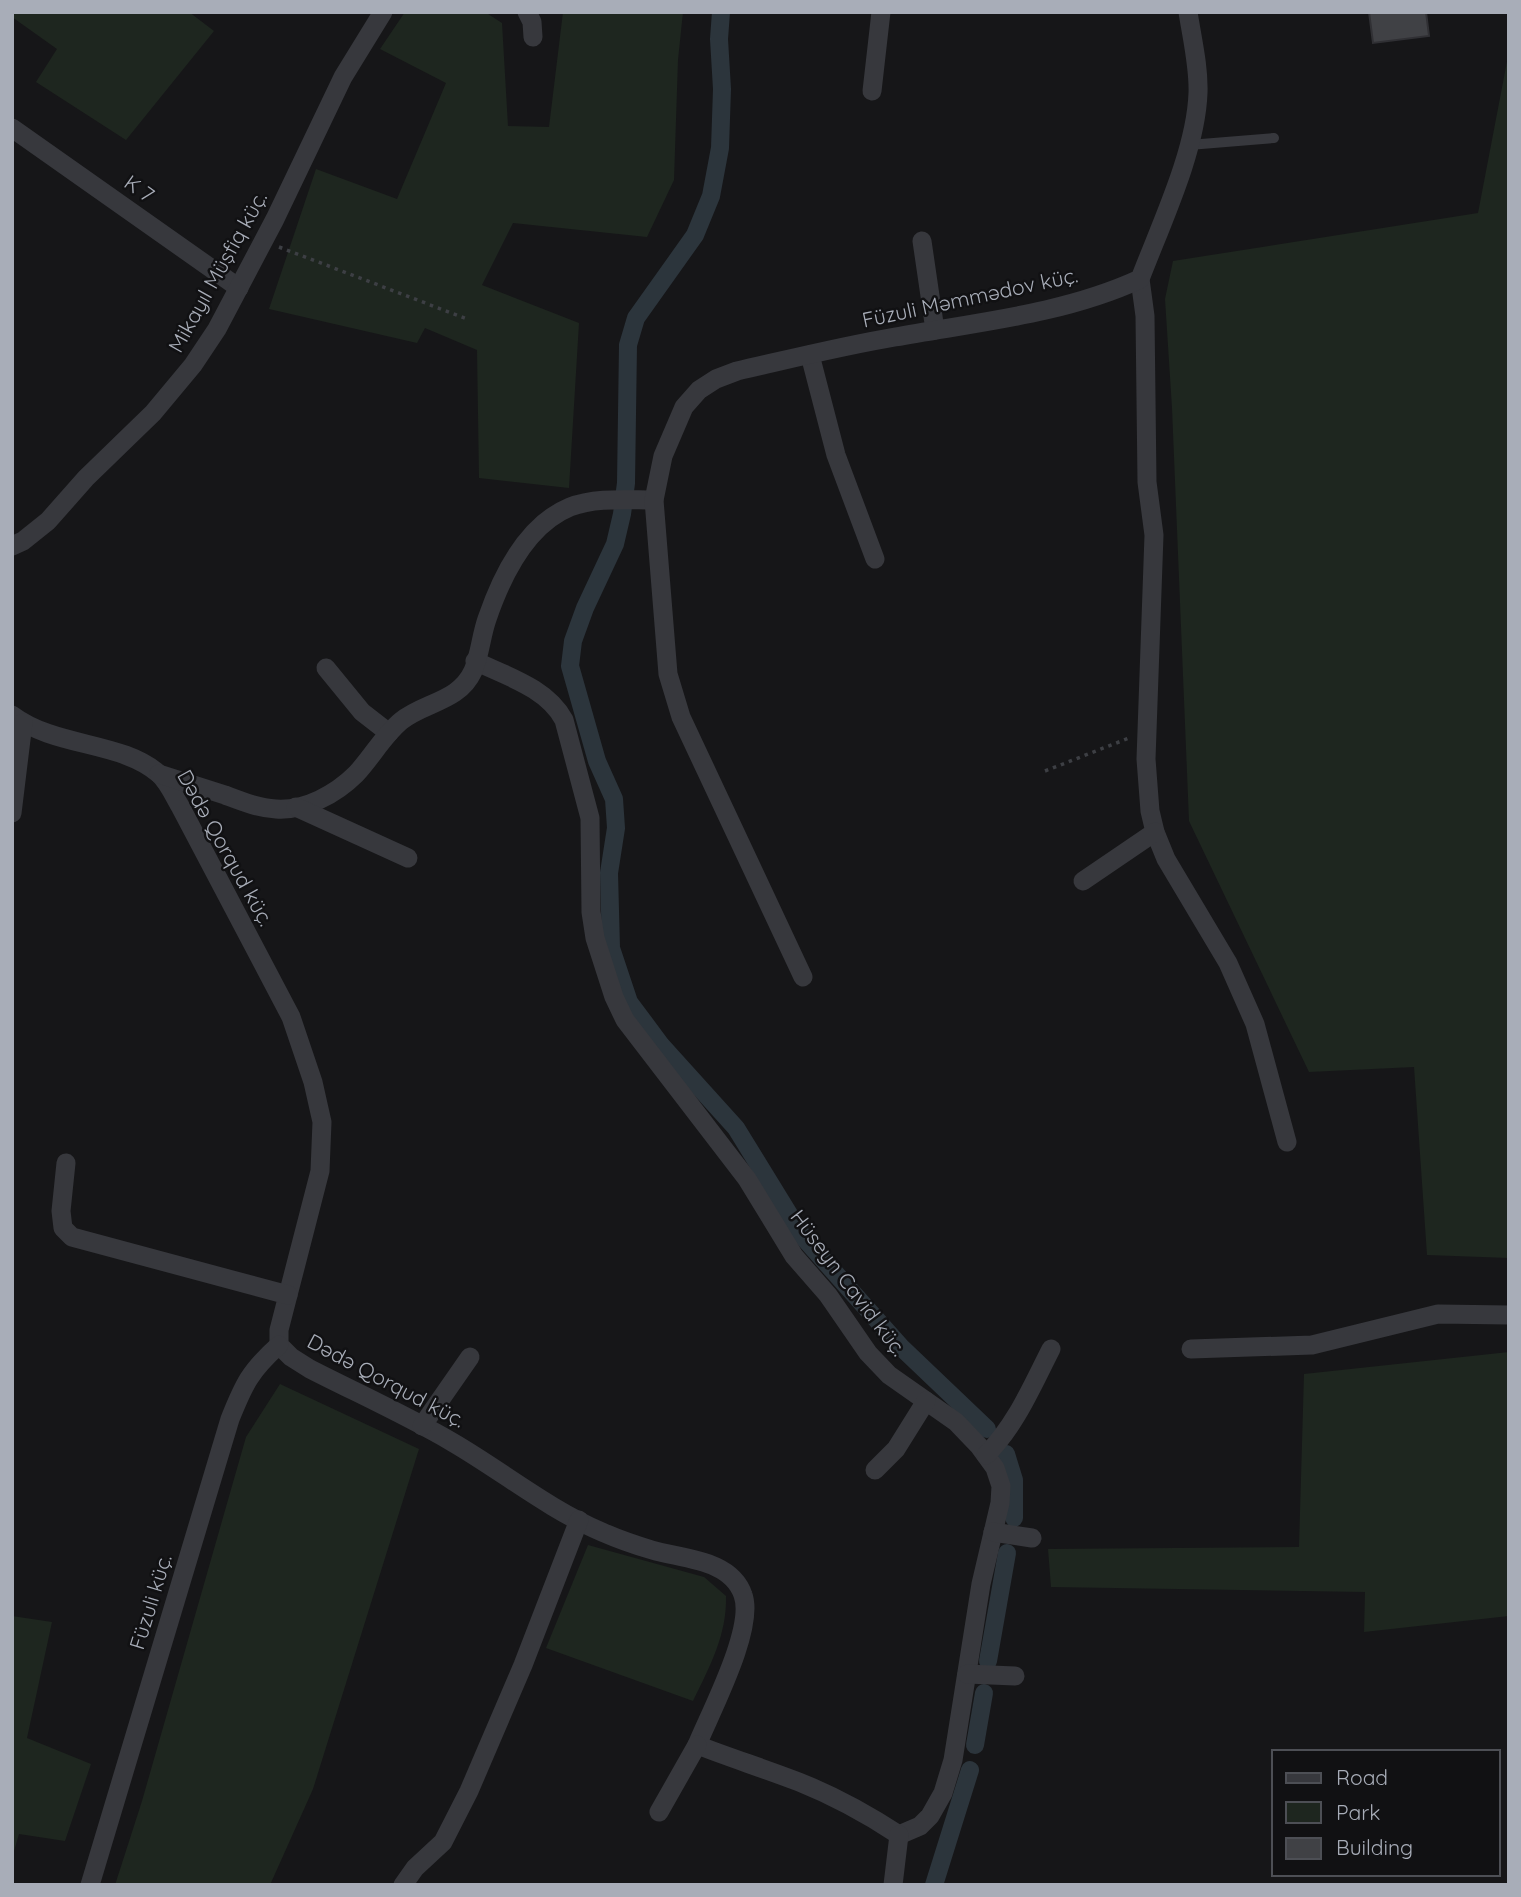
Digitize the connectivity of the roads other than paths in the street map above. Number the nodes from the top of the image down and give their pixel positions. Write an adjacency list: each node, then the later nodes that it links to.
1 (383, 12): 12 (street, Mikayıl Müşfiq küç.)
2 (527, 12): 5 (street)
3 (881, 12): 6 (street)
4 (1188, 12): 9 (street)
5 (533, 37)
6 (872, 90)
7 (12, 128): 12 (street, K 7)
8 (1274, 138): 9 (lane)
9 (1189, 145): 11 (street)
10 (922, 241): 13 (street)
11 (1140, 279): 13 (street, Füzuli Məmmədov küç.); 26 (street)
12 (239, 288): 16 (street, Mikayıl Müşfiq küç.)
13 (934, 330): 14 (street, Füzuli Məmmədov küç.)
14 (810, 355): 15 (street, Füzuli Məmmədov küç.); 17 (street)
15 (654, 500): 18 (street); 29 (street, Füzuli Məmmədov küç.)
16 (12, 546)
17 (875, 559)
18 (475, 661): 21 (street); 38 (street, Hüseyn Cavid küç.)
19 (326, 668): 21 (street)
20 (18, 719): 22 (street); 23 (street, Dədə Qorqud küç.)
21 (389, 733): 24 (street)
22 (16, 751): 25 (street)
23 (159, 774): 24 (street); 32 (street, Dədə Qorqud küç.)
24 (296, 807): 27 (street)
25 (12, 813)
26 (1154, 832): 28 (street); 30 (street)
27 (408, 858)
28 (1083, 881)
29 (803, 977)
30 (1287, 1142)
31 (66, 1163): 32 (street)
32 (288, 1295): 34 (street, Dədə Qorqud küç.)
33 (1509, 1315): 36 (street)
34 (279, 1345): 39 (street, Dədə Qorqud küç.); 50 (street, Füzuli küç.)
35 (1051, 1349): 40 (street)
36 (1191, 1349)
37 (470, 1357): 39 (street)
38 (926, 1401): 40 (street, Hüseyn Cavid küç.); 41 (street)
39 (422, 1426): 42 (street, Dədə Qorqud küç.)
40 (986, 1455): 43 (street, Hüseyn Cavid küç.)
41 (875, 1470)
42 (579, 1521): 47 (street, Dədə Qorqud küç.); 51 (street)
43 (993, 1532): 44 (street); 45 (street, Hüseyn Cavid küç.)
44 (1032, 1538)
45 (967, 1674): 46 (street); 49 (street, Hüseyn Cavid küç.)
46 (1015, 1676)
47 (697, 1745): 48 (street); 49 (street)
48 (659, 1812)
49 (899, 1835): 52 (street)
50 (90, 1885)
51 (403, 1885)
52 (894, 1885)

